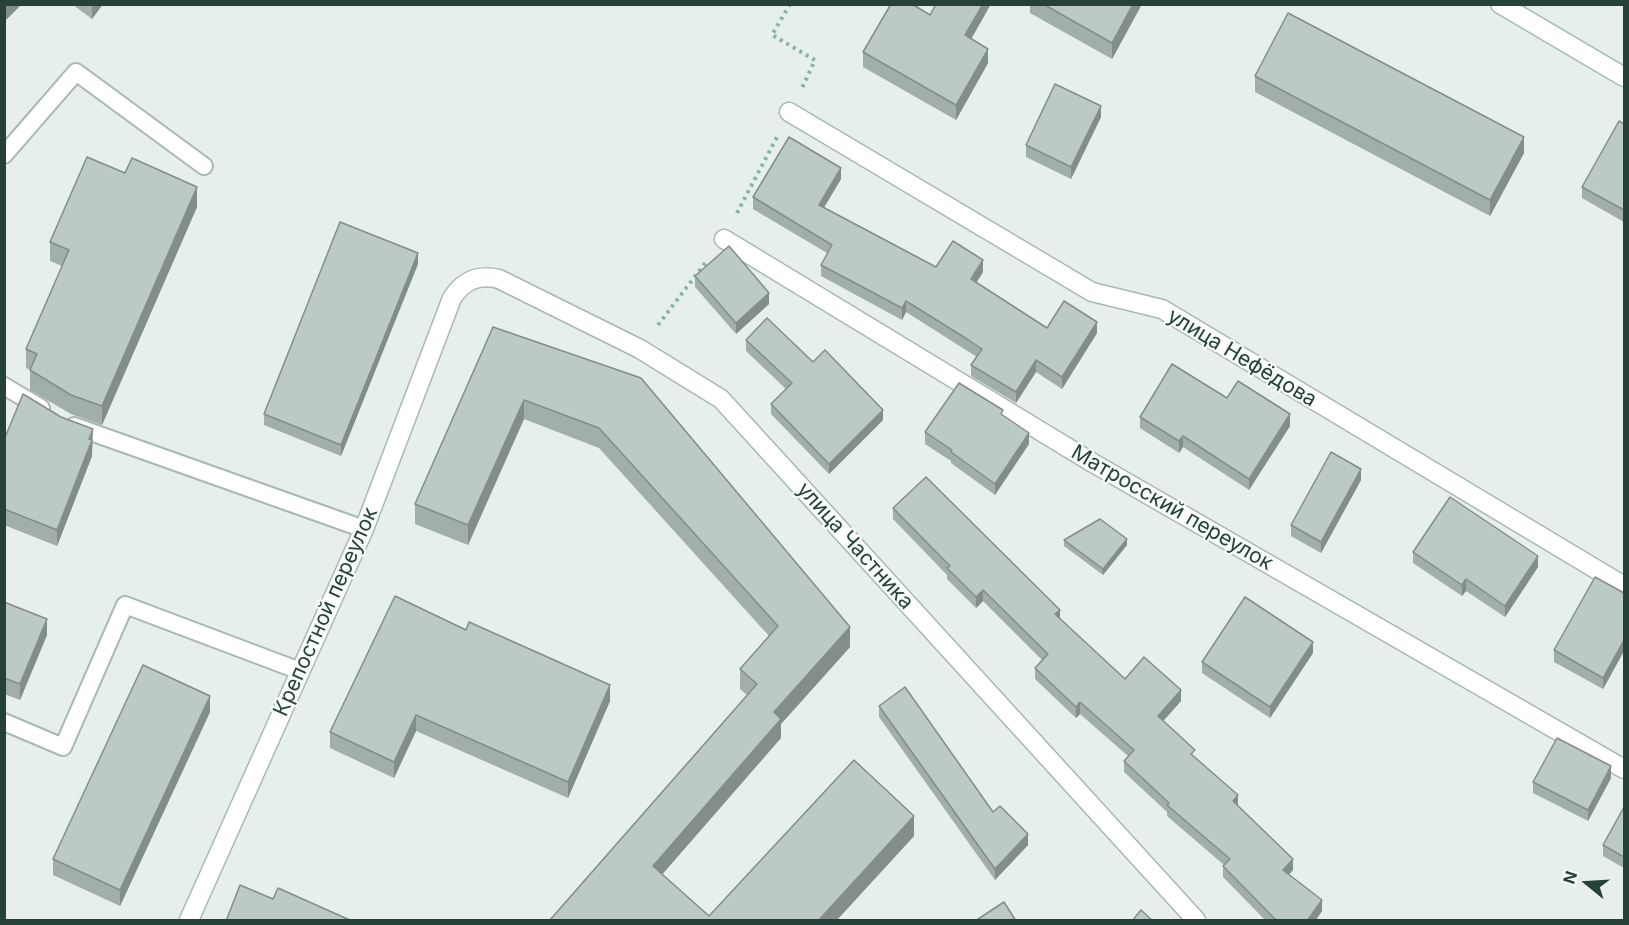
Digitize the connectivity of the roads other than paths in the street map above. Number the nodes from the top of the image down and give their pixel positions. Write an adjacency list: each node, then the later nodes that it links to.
1 (1500, 4): 2 (street)
2 (1624, 77)
3 (789, 112): 10 (street, улица Нефёдова)
4 (4, 155): 5 (lane)
5 (204, 166)
6 (724, 239): 13 (street, Матросский переулок)
7 (452, 298): 9 (street, Крепостной переулок); 15 (street, улица Частника)
8 (4, 387): 9 (lane)
9 (364, 529): 11 (street, Крепостной переулок)
10 (1624, 586)
11 (300, 671): 12 (lane); 14 (street, Крепостной переулок)
12 (4, 722)
13 (1624, 769)
14 (189, 921)
15 (1196, 921)

